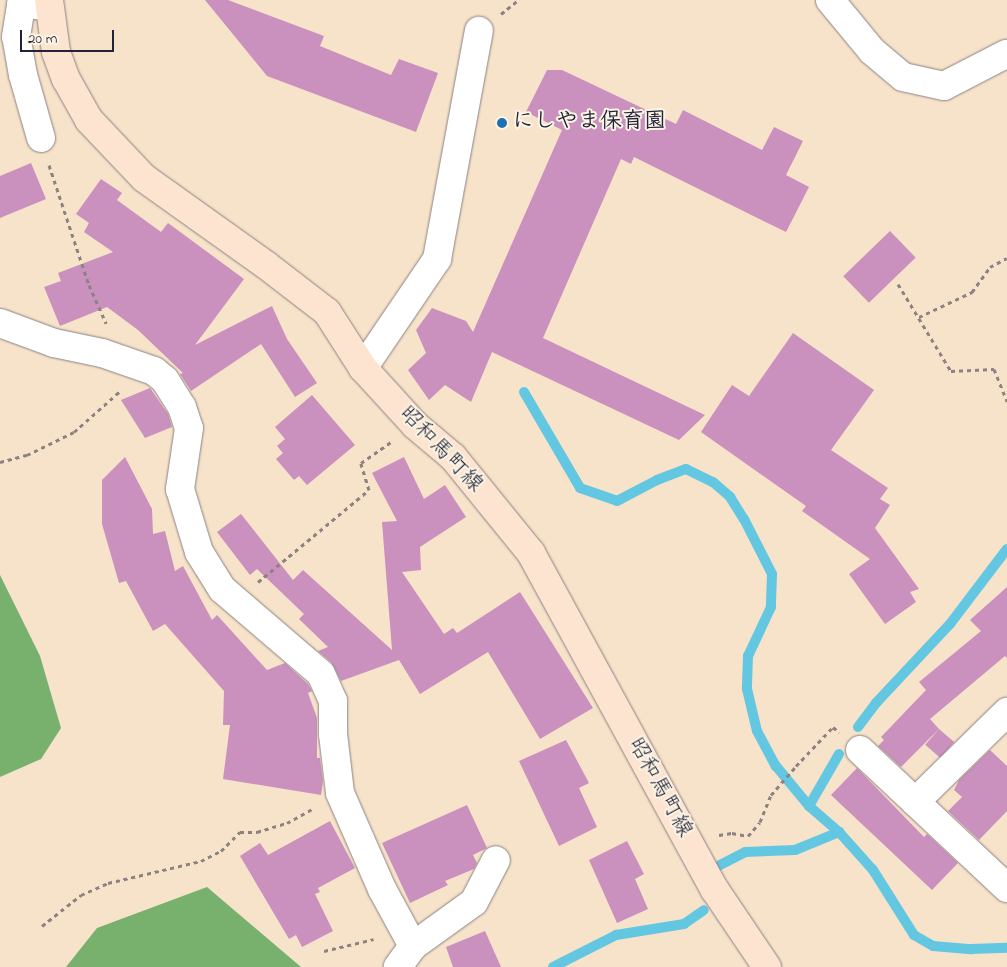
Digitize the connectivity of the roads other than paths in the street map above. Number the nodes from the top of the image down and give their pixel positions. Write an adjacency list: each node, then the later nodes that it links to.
1 (830, 0): 4 (street)
2 (49, 3): 5 (street); 7 (main road, 昭和馬町線)
3 (479, 31): 7 (street)
4 (1006, 54)
5 (41, 138)
6 (0, 323): 13 (street)
7 (363, 368): 14 (main road, 昭和馬町線)
8 (1007, 712): 10 (street)
9 (860, 750): 10 (street)
10 (915, 802): 12 (street)
11 (496, 860): 13 (street)
12 (1007, 888)
13 (405, 948)
14 (767, 967)

